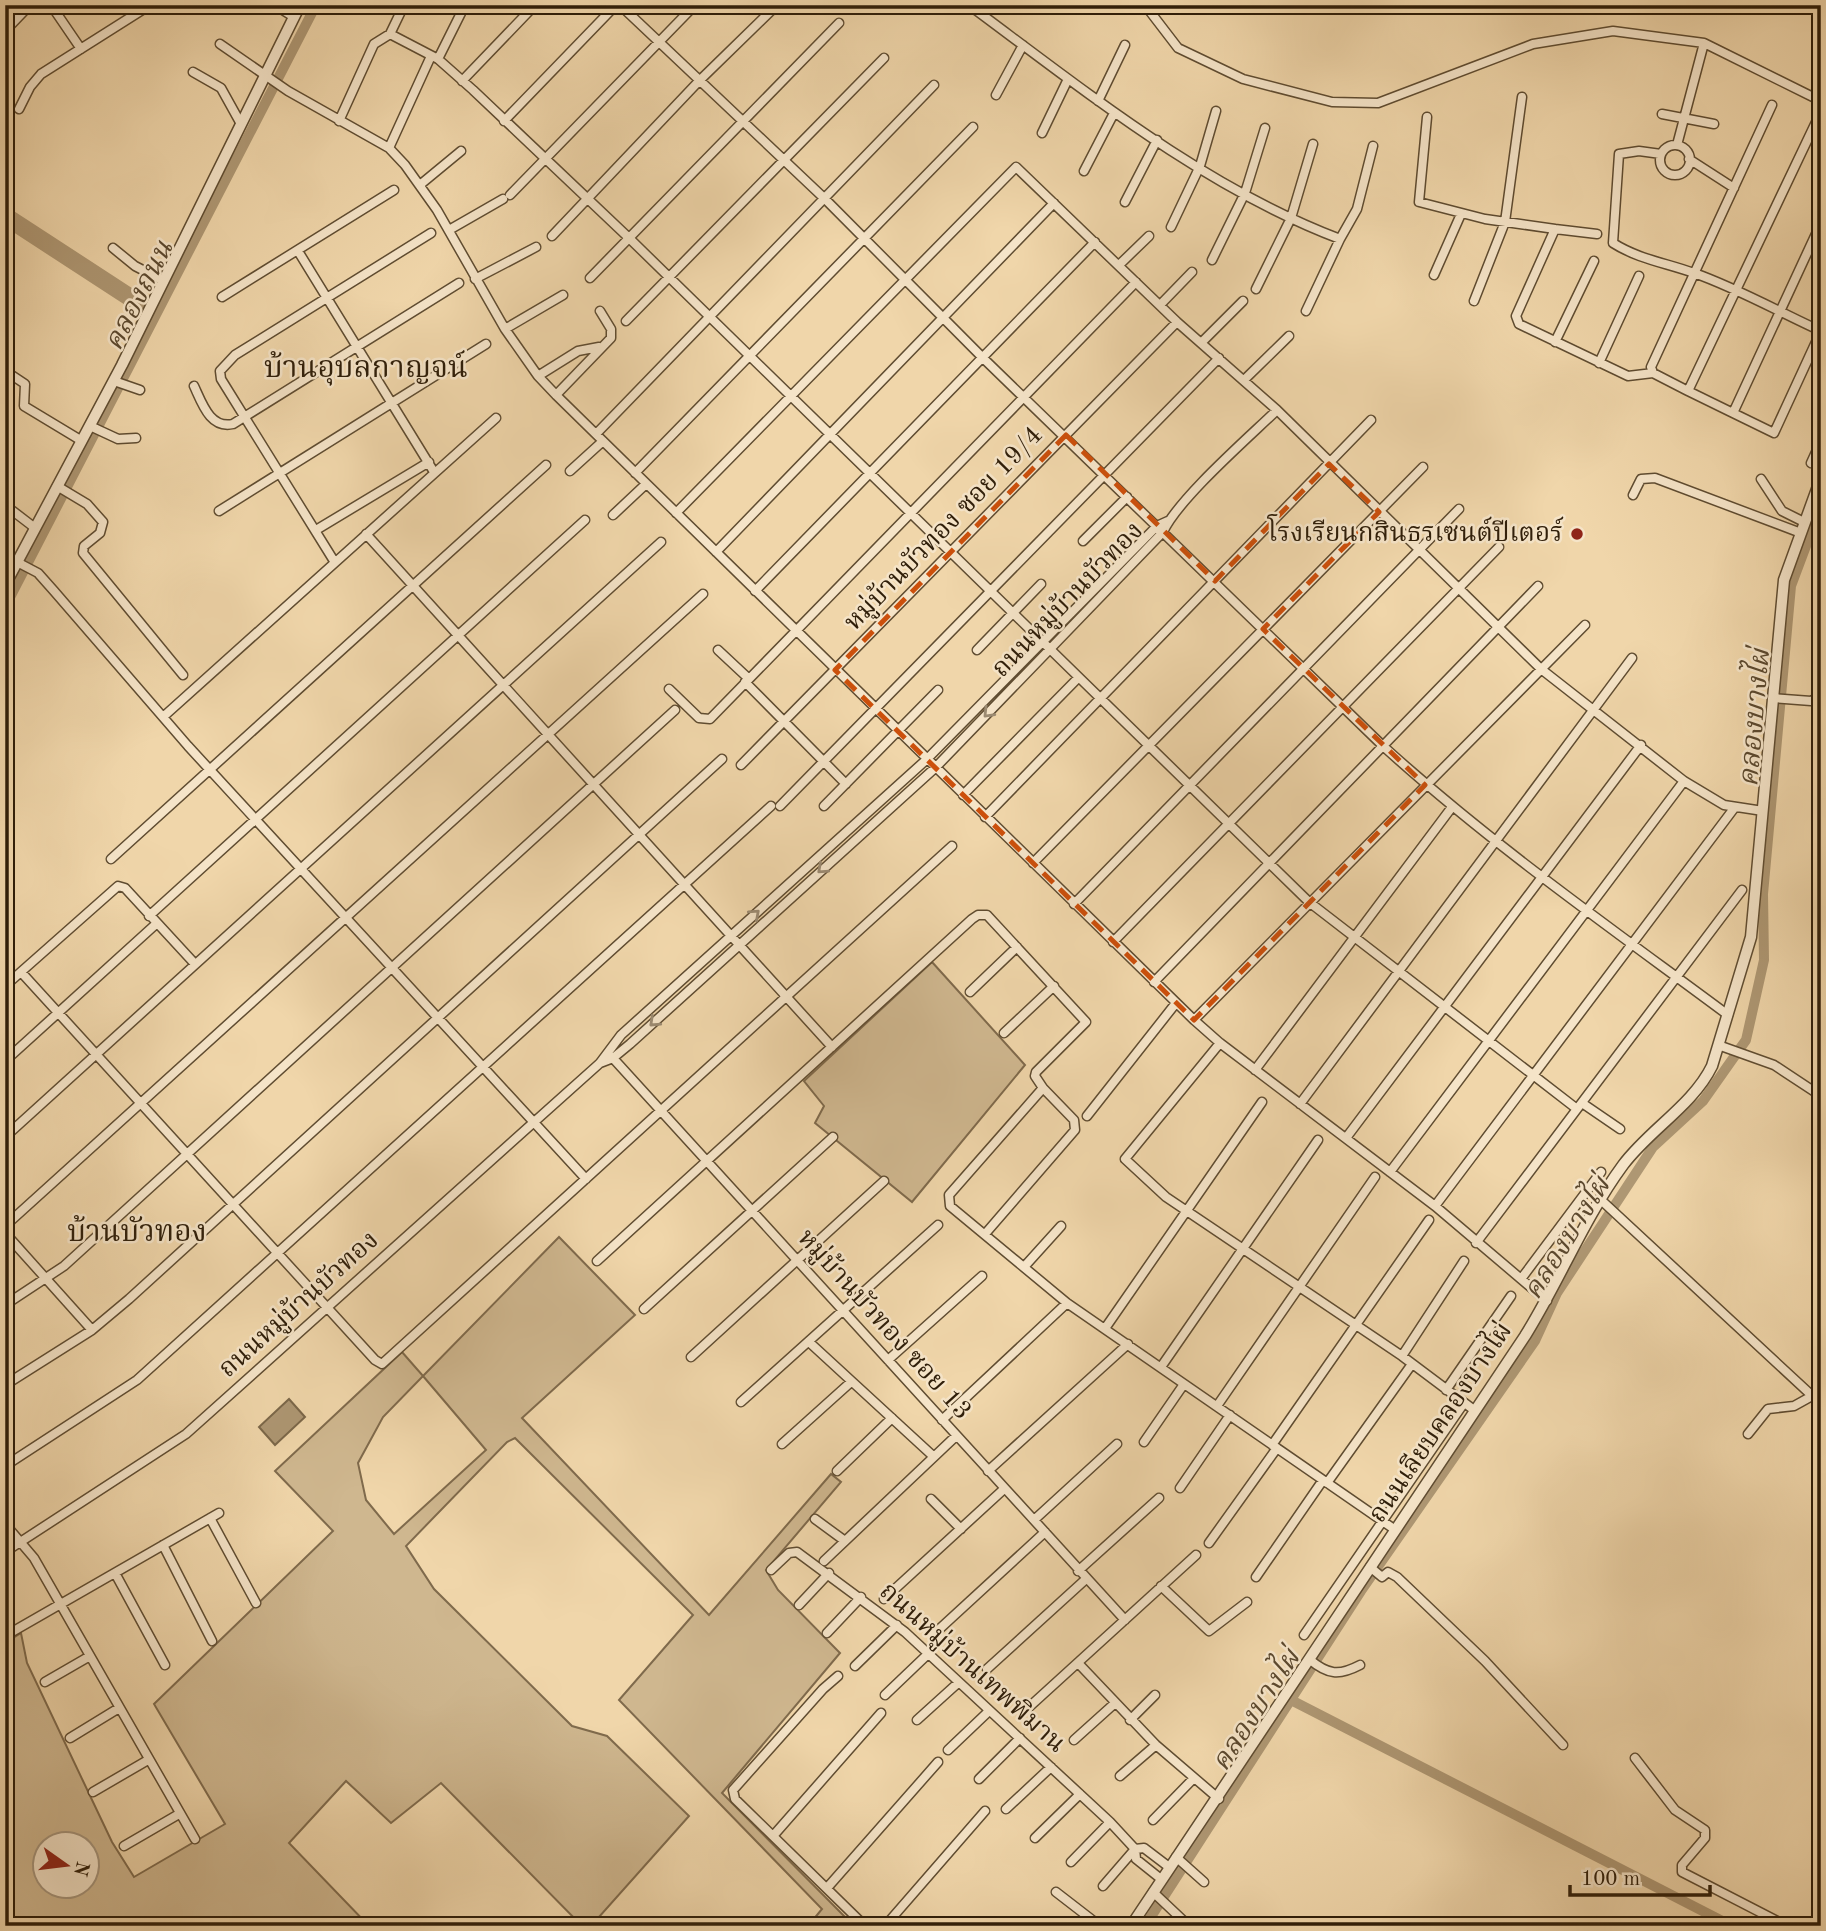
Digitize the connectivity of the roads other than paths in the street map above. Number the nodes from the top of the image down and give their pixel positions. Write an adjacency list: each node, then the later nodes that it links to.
1 (30, 5): 16 (street)
2 (51, 5): 23 (street)
3 (150, 5): 23 (street)
4 (275, 5): 14 (street)
5 (300, 5): 14 (street)
6 (404, 5): 17 (street)
7 (466, 5): 24 (street)
8 (535, 5): 29 (street)
9 (618, 5): 18 (street); 45 (street)
10 (695, 5): 18 (street)
11 (776, 5): 30 (street)
12 (969, 5): 22 (street)
13 (1146, 5): 19 (street)
14 (294, 17): 27 (street)
15 (838, 23): 43 (street)
16 (5, 31)
17 (390, 34): 24 (street); 44 (street)
18 (658, 41): 30 (street); 60 (street)
19 (1704, 43): 35 (street); 42 (street)
20 (220, 44): 27 (street)
21 (1125, 44): 34 (street)
22 (1023, 46): 28 (street); 32 (street)
23 (81, 49): 37 (street)
24 (434, 58): 29 (street); 56 (street)
25 (884, 58): 61 (street)
26 (193, 72): 47 (street)
27 (268, 78): 44 (street); 47 (street)
28 (1068, 79): 34 (street); 51 (street)
29 (462, 81): 45 (street)
30 (699, 81): 43 (street); 68 (street)
31 (934, 85): 69 (street)
32 (996, 95)
33 (1522, 97): 74 (street)
34 (1098, 101): 39 (street)
35 (1821, 101)
36 (1772, 105): 65 (street)
37 (19, 109)
38 (1216, 111): 62 (street)
39 (1114, 113): 52 (street); 63 (street)
40 (1662, 114): 42 (street)
41 (1427, 117): 72 (street)
42 (1685, 117): 48 (street); 54 (street)
43 (743, 120): 61 (street); 83 (street)
44 (339, 121): 56 (street)
45 (505, 121): 60 (street)
46 (1816, 122): 105 (street)
47 (241, 124): 101 (street)
48 (1714, 124)
49 (973, 127): 84 (street)
50 (1265, 128): 67 (street)
51 (1042, 133)
52 (1157, 140): 62 (street); 70 (street)
53 (1313, 144): 73 (street)
54 (1678, 145): 58 (street); 59 (street)
55 (1373, 146): 85 (street)
56 (389, 148): 64 (street)
57 (461, 151): 64 (street)
58 (1661, 155): 59 (street); 94 (street)
59 (1689, 159): 65 (street)
60 (544, 160): 68 (street); 78 (street)
61 (785, 160): 69 (street); 97 (street)
62 (1200, 166): 67 (street); 76 (street)
63 (1084, 170)
64 (421, 184): 78 (street)
65 (1734, 188): 94 (street)
66 (394, 190): 89 (street)
67 (1245, 193): 73 (street); 90 (street)
68 (588, 199): 81 (street); 83 (street)
69 (825, 199): 84 (street); 116 (street)
70 (1125, 202)
71 (1054, 203): 86 (street); 99 (street); 115 (street)
72 (1461, 214): 74 (street); 95 (street)
73 (1292, 218): 85 (street); 104 (street)
74 (1505, 222): 77 (street); 110 (street)
75 (1821, 223): 114 (street)
76 (1171, 227)
77 (1555, 229): 80 (street); 123 (street)
78 (449, 230): 100 (street)
79 (431, 233): 108 (street)
80 (1597, 234)
81 (552, 236)
82 (1149, 236): 92 (street)
83 (629, 238): 97 (street); 98 (street)
84 (864, 239): 99 (street); 127 (street)
85 (1340, 239): 113 (street)
86 (1095, 242): 92 (street); 129 (street)
87 (536, 247): 100 (street)
88 (113, 248): 101 (street)
89 (298, 251): 107 (street); 108 (street)
90 (1212, 260)
91 (1594, 261): 123 (street)
92 (1119, 265): 102 (street)
93 (1192, 272): 111 (street)
94 (1695, 273): 105 (street); 131 (street)
95 (1434, 275)
96 (1639, 276): 130 (street)
97 (669, 277): 116 (street); 117 (street)
98 (590, 278)
99 (904, 278): 115 (street); 140 (street)
100 (475, 279): 119 (street)
101 (164, 281): 135 (street)
102 (1136, 282): 111 (street); 141 (street)
103 (459, 283): 125 (street)
104 (1256, 289)
105 (1737, 291): 114 (street); 138 (street)
106 (563, 295): 119 (street)
107 (222, 297)
108 (327, 298): 125 (street); 145 (street)
109 (1243, 301): 122 (street)
110 (1474, 301)
111 (1160, 305): 118 (street)
112 (600, 311): 126 (street)
113 (1306, 311)
114 (1780, 312): 120 (street); 144 (street)
115 (944, 317): 129 (street); 150 (street)
116 (708, 318): 127 (street); 149 (street)
117 (626, 321)
118 (1177, 321): 122 (street); 151 (street, หมู่บ้านบัวทอง ซอย 19/4)
119 (505, 329): 133 (street)
120 (1821, 331): 144 (street)
121 (1289, 337): 134 (street)
122 (1202, 342): 128 (street)
123 (1555, 342): 130 (street)
124 (486, 344): 142 (street)
125 (356, 346): 142 (street); 145 (street)
126 (599, 347): 133 (street); 139 (street)
127 (748, 358): 140 (street); 164 (street)
128 (1219, 358): 134 (street); 166 (street)
129 (984, 359): 141 (street); 165 (street)
130 (1599, 363): 131 (street)
131 (1653, 373): 138 (street)
132 (10, 374): 153 (street)
133 (538, 376): 139 (street)
134 (1244, 380): 143 (street)
135 (116, 382): 137 (street); 148 (street)
136 (194, 386): 145 (street)
137 (136, 390)
138 (1688, 391): 144 (street)
139 (555, 395): 149 (street)
140 (789, 396): 150 (street); 177 (street)
141 (1026, 396): 151 (street); 178 (street)
142 (393, 403): 156 (street); 162 (street)
143 (1277, 410): 158 (street); 183 (street, ถนนหมู่บ้านบัวทอง)
144 (1732, 413)
145 (246, 416): 162 (street)
146 (496, 418): 163 (street)
147 (1371, 420): 158 (street)
148 (93, 427): 152 (street); 153 (street)
149 (596, 434): 154 (street)
150 (830, 435): 165 (street); 191 (street)
151 (1066, 435): 166 (street); 192 (street, หมู่บ้านบัวทอง ซอย 19/4)
152 (136, 438)
153 (82, 441): 170 (street)
154 (603, 441): 161 (street); 164 (street)
155 (1821, 441): 157 (street)
156 (429, 462): 163 (street); 184 (street)
157 (1811, 463)
158 (1329, 464): 176 (street); 195 (street)
159 (545, 465): 198 (street)
160 (1423, 467): 176 (street)
161 (570, 471)
162 (281, 472): 175 (street); 184 (street)
163 (434, 472): 186 (street)
164 (635, 473): 169 (street)
165 (870, 474): 178 (street); 201 (street)
166 (1105, 475): 172 (street); 202 (street)
167 (1821, 478): 181 (street, ถนนเลียบคลองบางไผ่)
168 (1761, 479): 181 (street)
169 (646, 484): 177 (street); 179 (street)
170 (60, 488): 182 (street); 218 (street)
171 (1633, 495): 185 (street)
172 (1127, 497): 183 (street); 187 (street)
173 (5, 505): 182 (street)
174 (1459, 509): 190 (street)
175 (219, 511)
176 (1379, 512): 190 (street); 206 (street)
177 (676, 513): 191 (street)
178 (910, 513): 192 (street); 208 (street)
179 (613, 515)
180 (585, 520): 209 (street)
181 (1804, 522): 185 (street, ถนนเลียบคลองบางไผ่)
182 (35, 528): 194 (street)
183 (1160, 529): 195 (street); 210 (street, ถนนหมู่บ้านบัวทอง); 211 (street, ถนนหมู่บ้านบัวทอง)
184 (316, 530): 193 (street)
185 (1801, 533): 225 (street, ถนนเลียบคลองบางไผ่)
186 (366, 534): 193 (street); 198 (street)
187 (1083, 541)
188 (661, 542): 221 (street)
189 (1499, 547): 200 (street)
190 (1419, 549): 200 (street); 215 (street)
191 (716, 552): 201 (street)
192 (952, 552): 202 (street); 217 (street, หมู่บ้านบัวทอง ซอย 19/4)
193 (334, 561): 231 (street)
194 (20, 564): 197 (street); 231 (street)
195 (1215, 581): 206 (street); 226 (street)
196 (1041, 584): 204 (street)
197 (5, 585)
198 (412, 586): 209 (street); 243 (street)
199 (1538, 586): 207 (street)
200 (1459, 590): 207 (street); 227 (street)
201 (755, 591): 208 (street)
202 (991, 591): 204 (street); 228 (street)
203 (702, 594): 234 (street)
204 (1013, 613): 210 (street); 213 (street)
205 (1585, 625): 216 (street)
206 (1263, 629): 215 (street); 235 (street)
207 (1499, 629): 216 (street); 236 (street)
208 (795, 630): 217 (street); 220 (street)
209 (458, 636): 221 (street); 254 (street)
210 (1042, 642): 211 (street); 239 (street, ถนนหมู่บ้านบัวทอง)
211 (1049, 649): 219 (street); 242 (street, ถนนหมู่บ้านบัวทอง, one-way to 242)
212 (719, 650): 220 (street)
213 (977, 650)
214 (1632, 658): 230 (street)
215 (1303, 668): 227 (street); 247 (street)
216 (1541, 668): 230 (street); 248 (street)
217 (835, 670): 228 (street); 232 (street, หมู่บ้านบัวทอง ซอย 19/4)
218 (183, 675)
219 (1078, 678): 226 (street); 249 (street)
220 (746, 680): 222 (street); 232 (street)
221 (503, 685): 234 (street); 263 (street)
222 (668, 689)
223 (938, 690): 233 (street)
224 (1821, 696): 225 (street)
225 (1776, 698): 253 (street, ถนนเลียบคลองบางไผ่)
226 (1100, 700): 235 (street); 255 (street)
227 (1343, 707): 236 (street); 256 (street)
228 (875, 709): 233 (street); 240 (street)
229 (675, 710): 246 (street)
230 (1594, 710): 237 (street); 258 (street)
231 (163, 717): 243 (street)
232 (783, 722): 240 (street); 241 (street, หมู่บ้านบัวทอง ซอย 19/4)
233 (898, 731): 239 (street); 245 (street)
234 (547, 735): 246 (street); 271 (street)
235 (1148, 746): 247 (street); 261 (street)
236 (1383, 746): 248 (street); 262 (street)
237 (1641, 746): 244 (street); 264 (street)
238 (722, 759): 257 (street)
239 (926, 760): 242 (street); 273 (street, ถนนหมู่บ้านบัวทอง, one-way to 239)
240 (823, 761): 245 (street); 265 (street)
241 (741, 765)
242 (935, 768): 249 (street); 276 (street, ถนนหมู่บ้านบัวทอง, one-way to 276)
243 (211, 769): 254 (street); 260 (street)
244 (1685, 781): 252 (street); 269 (street)
245 (846, 783): 250 (street)
246 (593, 785): 257 (street); 280 (street)
247 (1188, 785): 256 (street); 268 (street)
248 (1425, 785): 251 (street); 267 (street)
249 (963, 796): 255 (street)
250 (824, 806)
251 (1452, 807): 258 (street); 274 (street)
252 (1735, 807): 253 (street); 277 (street)
253 (1763, 811): 292 (street, ถนนเลียบคลองบางไผ่)
254 (257, 817): 263 (street); 270 (street)
255 (985, 817): 261 (street)
256 (1228, 825): 262 (street); 275 (street)
257 (639, 836): 265 (street); 293 (street)
258 (1497, 841): 264 (street); 282 (street)
259 (952, 846): 288 (street)
260 (111, 859)
261 (1033, 863): 268 (street)
262 (1270, 863): 267 (street); 284 (street)
263 (302, 867): 271 (street); 279 (street)
264 (1541, 876): 269 (street); 290 (street)
265 (684, 886): 273 (street); 303 (street)
266 (1742, 890): 283 (street)
267 (1310, 902): 274 (street); 294 (street)
268 (1074, 904): 275 (street)
269 (1584, 911): 277 (street); 296 (street)
270 (149, 916): 272 (street); 281 (street)
271 (346, 918): 280 (street); 309 (street)
272 (156, 924): 279 (street); 291 (street)
273 (731, 936): 276 (street); 301 (street, ถนนหมู่บ้านบัวทอง)
274 (1353, 939): 282 (street); 304 (street)
275 (1113, 942): 284 (street)
276 (739, 945): 288 (street); 301 (street, ถนนหมู่บ้านบัวทอง, one-way to 301)
277 (1630, 945): 283 (street); 305 (street)
278 (1017, 947): 286 (street); 287 (street); 299 (street)
279 (195, 964): 300 (street)
280 (393, 966): 293 (street); 320 (street)
281 (21, 972): 285 (street); 291 (street)
282 (1399, 973): 290 (street); 310 (street)
283 (1676, 976): 292 (street); 311 (street)
284 (1154, 982): 289 (street)
285 (5, 986)
286 (1054, 986): 295 (street); 306 (street)
287 (970, 992)
288 (787, 997): 299 (street); 312 (street)
289 (1176, 1003): 294 (street); 313 (street)
290 (1442, 1007): 296 (street); 318 (street)
291 (60, 1012): 300 (street); 302 (street)
292 (1728, 1014): 298 (street, ถนนเลียบคลองบางไผ่)
293 (437, 1017): 303 (street); 327 (street)
294 (1194, 1020): 297 (street)
295 (1004, 1032)
296 (1488, 1040): 305 (street); 322 (street)
297 (1220, 1043): 304 (street); 331 (street)
298 (1718, 1045): 307 (street); 328 (street, ถนนเลียบคลองบางไผ่)
299 (832, 1047): 321 (street)
300 (97, 1054): 309 (street); 317 (street)
301 (610, 1055): 312 (street, หมู่บ้านบัวทอง ซอย 13); 314 (street, ถนนหมู่บ้านบัวทอง)
302 (5, 1061)
303 (481, 1068): 314 (street); 340 (street)
304 (1255, 1070): 310 (street)
305 (1532, 1076): 311 (street); 329 (street)
306 (1043, 1088): 337 (street); 337 (street)
307 (1821, 1096)
308 (1262, 1102): 331 (street)
309 (141, 1104): 320 (street); 334 (street)
310 (1300, 1104): 318 (street)
311 (1579, 1106): 315 (street); 338 (street)
312 (661, 1111): 321 (street, หมู่บ้านบัวทอง ซอย 13); 325 (street)
313 (1087, 1116)
314 (532, 1122): 325 (street); 353 (street, ถนนหมู่บ้านบัวทอง)
315 (1620, 1129)
316 (833, 1137): 330 (street)
317 (5, 1138)
318 (1346, 1138): 322 (street)
319 (1318, 1140): 339 (street)
320 (189, 1153): 327 (street); 346 (street)
321 (707, 1160): 330 (street, หมู่บ้านบัวทอง ซอย 13); 342 (street)
322 (1390, 1172): 329 (street)
323 (1601, 1172): 347 (street)
324 (1375, 1177): 348 (street)
325 (586, 1179): 353 (street)
326 (884, 1181): 341 (street)
327 (234, 1202): 340 (street); 358 (street)
328 (1604, 1202): 350 (street, ถนนเลียบคลองบางไผ่); 370 (street)
329 (1435, 1206): 338 (street)
330 (752, 1210): 341 (street, หมู่บ้านบัวทอง ซอย 13); 354 (street)
331 (1187, 1210): 339 (street); 357 (street)
332 (1429, 1220): 356 (street)
333 (938, 1225): 355 (street)
334 (5, 1226)
335 (1060, 1226): 344 (street)
336 (5, 1233): 346 (street)
337 (985, 1234): 344 (street)
338 (1476, 1243): 347 (street)
339 (1246, 1249): 348 (street); 365 (street)
340 (278, 1253): 353 (street); 386 (street)
341 (797, 1260): 355 (street, หมู่บ้านบัวทอง ซอย 13); 362 (street)
342 (597, 1261)
343 (1464, 1261): 361 (street)
344 (1024, 1267): 351 (street)
345 (982, 1276): 363 (street)
346 (48, 1278): 352 (street); 358 (street)
347 (1521, 1279): 350 (street)
348 (1300, 1287): 356 (street); 374 (street)
349 (1511, 1296): 369 (street)
350 (1547, 1301): 375 (street, ถนนเลียบคลองบางไผ่)
351 (1067, 1303): 357 (street); 378 (street)
352 (5, 1305)
353 (327, 1307): 404 (street, ถนนหมู่บ้านบัวทอง)
354 (644, 1309)
355 (843, 1311): 359 (street); 363 (street, หมู่บ้านบัวทอง ซอย 13)
356 (1355, 1326): 361 (street); 384 (street)
357 (1105, 1327): 360 (street)
358 (92, 1330): 368 (street)
359 (809, 1342): 366 (street); 371 (street)
360 (1128, 1344): 365 (street); 388 (street)
361 (1402, 1356): 364 (street)
362 (691, 1357)
363 (887, 1360): 378 (street, หมู่บ้านบัวทอง ซอย 13)
364 (1412, 1364): 369 (street); 389 (street)
365 (1161, 1367): 367 (street)
366 (850, 1382): 377 (street); 382 (street)
367 (1184, 1384): 374 (street); 381 (street)
368 (5, 1385)
369 (1446, 1390): 372 (street)
370 (1812, 1396): 373 (street); 379 (street)
371 (741, 1402)
372 (1464, 1403): 375 (street); 398 (street)
373 (1821, 1404)
374 (1217, 1406): 376 (street)
375 (1474, 1410): 401 (street, ถนนเลียบคลองบางไผ่)
376 (1230, 1415): 384 (street); 390 (street)
377 (892, 1418): 385 (street); 387 (street)
378 (942, 1420): 380 (street, หมู่บ้านบัวทอง ซอย 13)
379 (1748, 1433)
380 (956, 1436): 385 (street); 388 (street, หมู่บ้านบัวทอง ซอย 13)
381 (1144, 1442)
382 (782, 1444)
383 (1117, 1444): 397 (street)
384 (1275, 1447): 389 (street); 405 (street)
385 (933, 1456): 403 (street)
386 (5, 1466)
387 (837, 1471)
388 (988, 1471): 391 (street, หมู่บ้านบัวทอง ซอย 13)
389 (1325, 1482): 398 (street); 415 (street)
390 (1180, 1488)
391 (1004, 1489): 397 (street, หมู่บ้านบัวทอง ซอย 13); 400 (street)
392 (1159, 1498): 411 (street)
393 (931, 1499): 400 (street)
394 (219, 1513): 395 (street)
395 (210, 1518): 406 (street); 420 (street)
396 (816, 1518): 403 (street)
397 (1034, 1520): 402 (street, หมู่บ้านบัวทอง ซอย 13)
398 (1383, 1522): 401 (street); 428 (street)
399 (5, 1524): 404 (street)
400 (961, 1529): 419 (street)
401 (1394, 1529): 412 (street, ถนนเลียบคลองบางไผ่)
402 (1045, 1532): 411 (street, หมู่บ้านบัวทอง ซอย 13); 427 (street)
403 (845, 1541): 409 (street)
404 (20, 1542): 407 (street, ถนนหมู่บ้านบัวทอง); 422 (street)
405 (1209, 1543)
406 (163, 1545): 413 (street); 430 (street)
407 (5, 1552)
408 (1196, 1555): 417 (street)
409 (824, 1561)
410 (771, 1570): 414 (street, ถนนหมู่บ้านเทพพิมาน)
411 (1078, 1571): 416 (street, หมู่บ้านบัวทอง ซอย 13)
412 (1375, 1571): 433 (street, ถนนเลียบคลองบางไผ่); 455 (street)
413 (114, 1573): 422 (street); 435 (street)
414 (829, 1573): 418 (street, ถนนหมู่บ้านเทพพิมาน); 423 (street)
415 (1256, 1577)
416 (1086, 1579): 424 (street, หมู่บ้านบัวทอง ซอย 13); 438 (street)
417 (1161, 1586): 421 (street); 424 (street)
418 (861, 1597): 425 (street, ถนนหมู่บ้านเทพพิมาน); 426 (street)
419 (884, 1599)
420 (256, 1602)
421 (1247, 1602)
422 (60, 1604): 429 (street); 432 (street)
423 (799, 1605)
424 (1125, 1620): 434 (street)
425 (897, 1625): 431 (street, ถนนหมู่บ้านเทพพิมาน); 437 (street)
426 (827, 1633)
427 (934, 1634)
428 (1304, 1635)
429 (5, 1636)
430 (212, 1641)
431 (929, 1653): 441 (street, ถนนหมู่บ้านเทพพิมาน); 442 (street)
432 (90, 1656): 440 (street); 446 (street)
433 (1311, 1661): 436 (street); 466 (street, ถนนเลียบคลองบางไผ่)
434 (1078, 1663): 444 (street); 445 (street)
435 (165, 1665)
436 (1360, 1665)
437 (855, 1666)
438 (987, 1669)
439 (838, 1676): 472 (street)
440 (46, 1682)
441 (959, 1682): 447 (street, ถนนหมู่บ้านเทพพิมาน); 449 (street)
442 (885, 1695)
443 (1154, 1695): 450 (street)
444 (1114, 1704): 450 (street); 453 (street)
445 (1028, 1708)
446 (119, 1709): 451 (street); 458 (street)
447 (989, 1711): 452 (street, ถนนหมู่บ้านเทพพิมาน); 456 (street)
448 (881, 1713): 472 (street)
449 (917, 1720)
450 (1130, 1720): 454 (street)
451 (70, 1738)
452 (1020, 1738): 460 (street, ถนนหมู่บ้านเทพพิมาน); 463 (street)
453 (1074, 1740)
454 (1156, 1745): 461 (street); 462 (street)
455 (1563, 1745)
456 (947, 1750)
457 (1634, 1758): 491 (street)
458 (148, 1760): 464 (street); 469 (street)
459 (938, 1762): 483 (street)
460 (1051, 1768): 465 (street, ถนนหมู่บ้านเทพพิมาน); 467 (street)
461 (1120, 1776)
462 (1194, 1778): 466 (street); 470 (street)
463 (979, 1779)
464 (93, 1792)
465 (1080, 1794): 471 (street, ถนนหมู่บ้านเทพพิมาน); 473 (street)
466 (1219, 1799): 477 (street, ถนนเลียบคลองบางไผ่)
467 (1006, 1809)
468 (985, 1811): 487 (street)
469 (179, 1814): 474 (street); 475 (street)
470 (1153, 1820)
471 (1110, 1822): 476 (street, ถนนหมู่บ้านเทพพิมาน); 478 (street)
472 (773, 1836): 483 (street)
473 (1035, 1838)
474 (195, 1839)
475 (124, 1846)
476 (1135, 1849): 479 (street, ถนนหมู่บ้านเทพพิมาน); 480 (street, ถนนหมู่บ้านเทพพิมาน); 482 (street)
477 (1178, 1859): 479 (street, ถนนเลียบคลองบางไผ่); 481 (street)
478 (1071, 1862)
479 (1169, 1867): 480 (street, ถนนเลียบคลองบางไผ่)
480 (1161, 1879): 485 (street, ถนนเลียบคลองบางไผ่)
481 (1204, 1882)
482 (1103, 1886)
483 (827, 1888): 486 (street)
484 (1056, 1892): 488 (street)
485 (1155, 1893): 489 (street, ถนนเลียบคลองบางไผ่); 490 (street)
486 (865, 1926)
487 (885, 1926)
488 (1100, 1926)
489 (1131, 1926)
490 (1189, 1926)
491 (1787, 1926)

